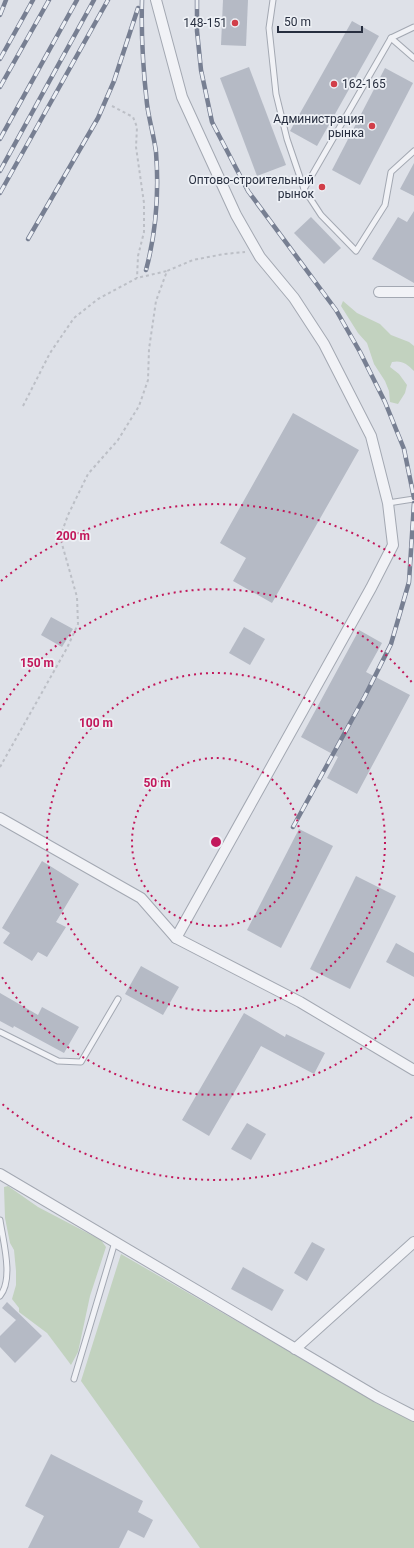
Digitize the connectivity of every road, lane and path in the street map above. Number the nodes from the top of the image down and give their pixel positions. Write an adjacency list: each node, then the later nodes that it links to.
1 (156, 0): 9 (street)
2 (273, 0): 8 (lane)
3 (414, 27): 4 (lane)
4 (391, 38): 5 (lane); 8 (lane)
5 (414, 58)
6 (112, 106): 11 (path)
7 (414, 151): 8 (lane)
8 (304, 189)
9 (256, 251): 10 (path); 16 (street)
10 (167, 271): 11 (path); 17 (path)
11 (137, 278): 14 (path)
12 (379, 292): 13 (street)
13 (414, 292)
14 (23, 406)
15 (414, 499): 16 (lane)
16 (388, 503): 19 (street)
17 (0, 767)
18 (0, 818): 19 (street)
19 (176, 938): 22 (street)
20 (118, 999): 21 (lane)
21 (0, 1032)
22 (414, 1070)
23 (0, 1174): 25 (street)
24 (0, 1220): 27 (lane)
25 (115, 1242): 28 (street); 29 (lane)
26 (414, 1242): 28 (street)
27 (0, 1296)
28 (295, 1349): 30 (street)
29 (74, 1379)
30 (414, 1416)

